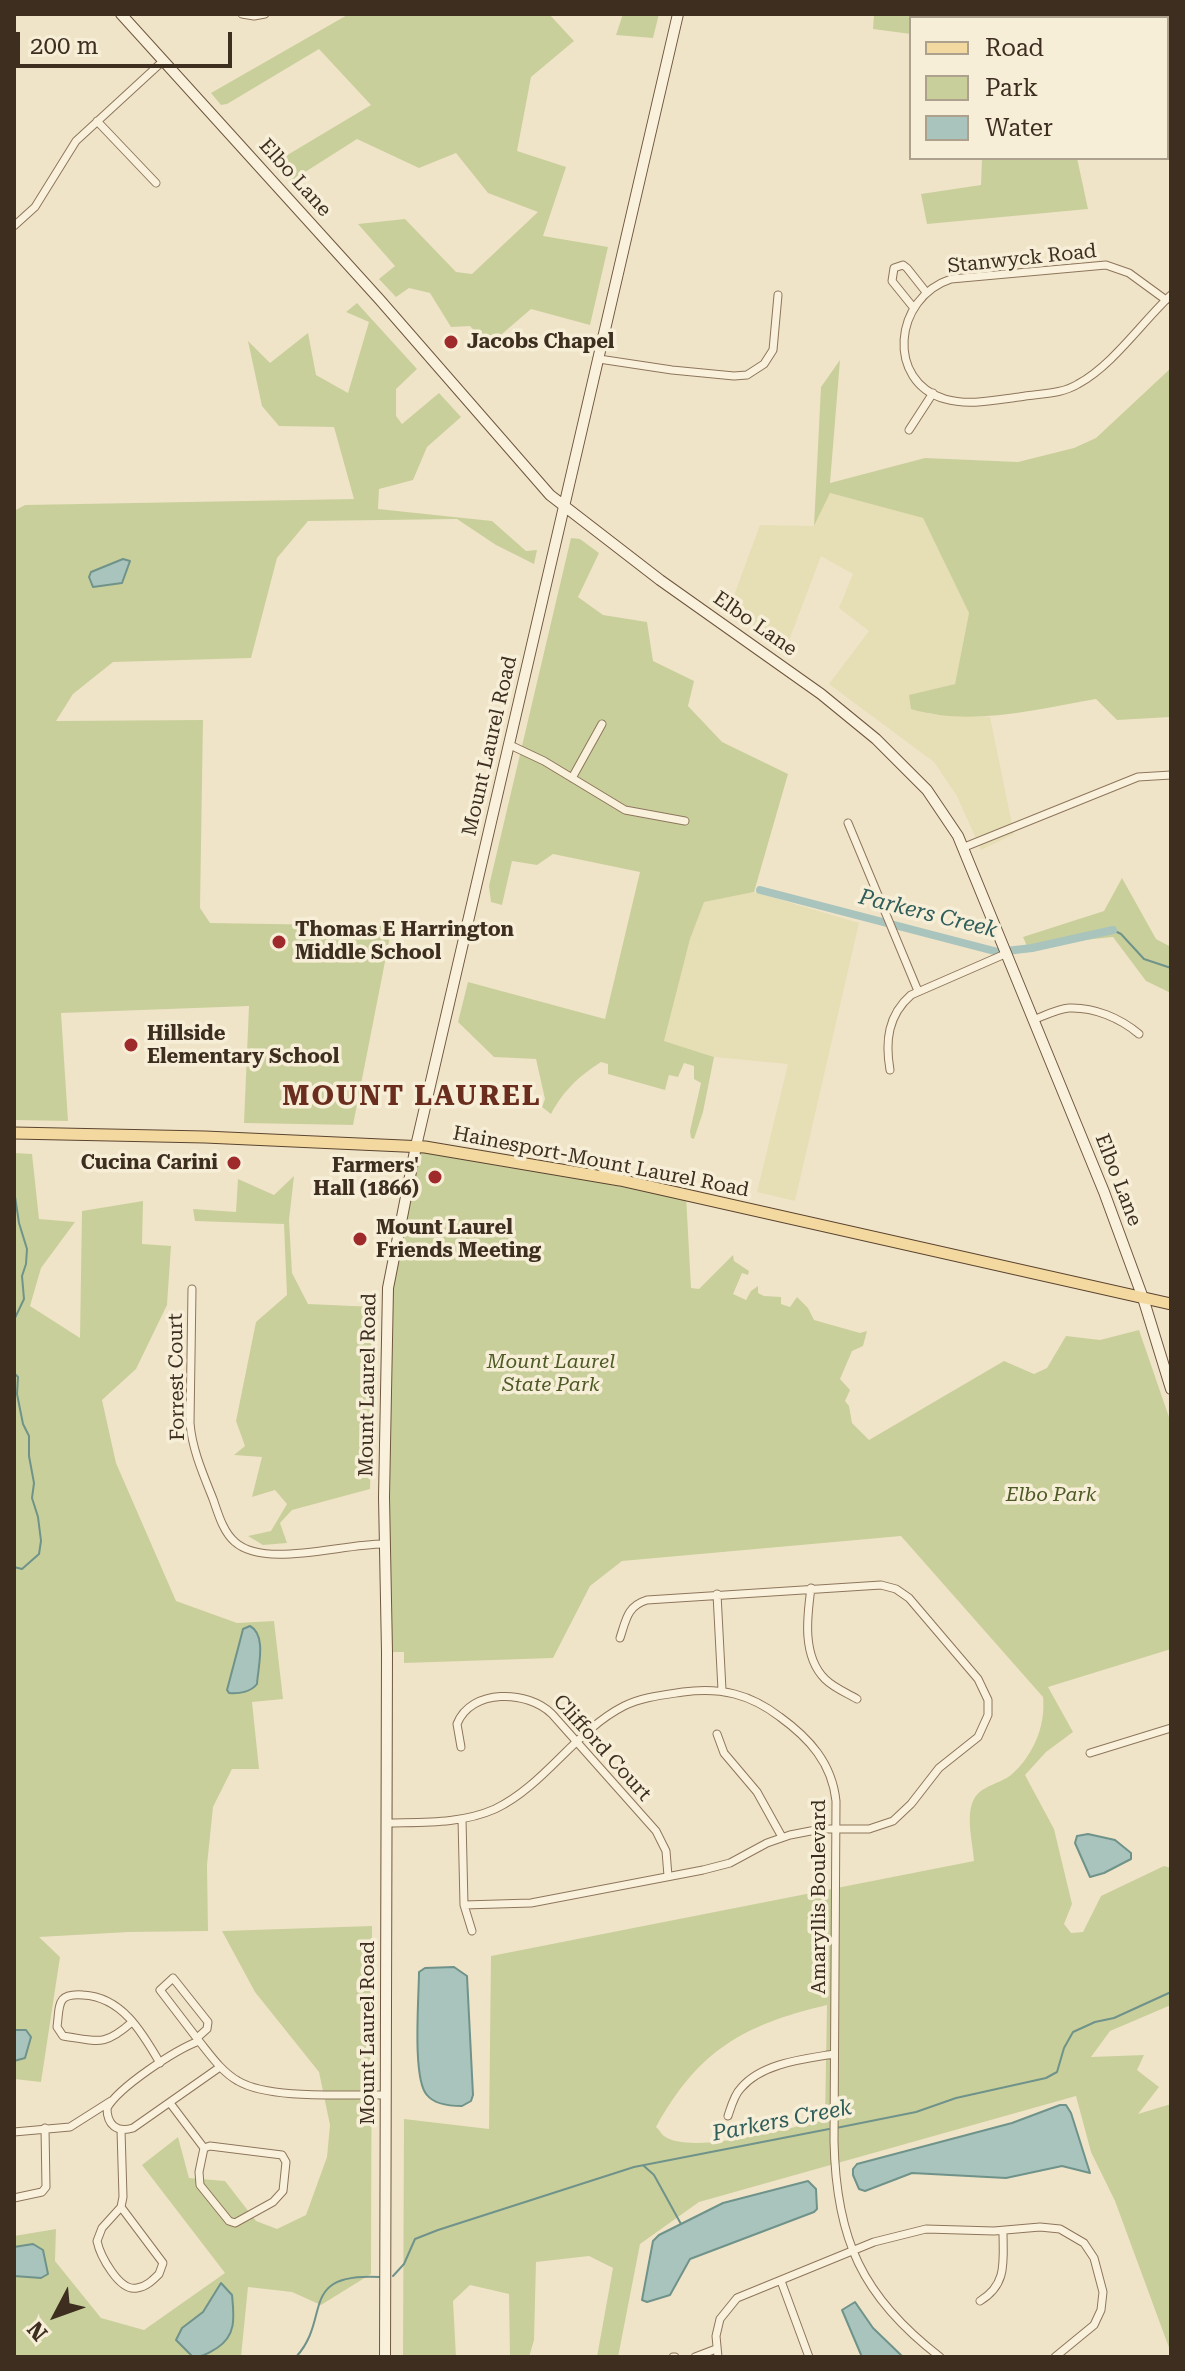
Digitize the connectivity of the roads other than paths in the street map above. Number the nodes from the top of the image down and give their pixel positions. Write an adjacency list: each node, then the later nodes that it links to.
1 (121, 14): 5 (main road, Elbo Lane)
2 (242, 14): 3 (street)
3 (265, 14)
4 (678, 14): 13 (main road, Mount Laurel Road)
5 (163, 61): 6 (street); 16 (main road, Elbo Lane)
6 (97, 121): 7 (street); 8 (street)
7 (156, 183)
8 (14, 226)
9 (926, 292): 11 (street, Stanwyck Road); 12 (street, Stanwyck Road); 12 (street)
10 (778, 295): 13 (street)
11 (1168, 297): 14 (street, Stanwyck Road)
12 (913, 307): 14 (street, Stanwyck Road)
13 (599, 359): 16 (main road, Mount Laurel Road)
14 (933, 393): 15 (street)
15 (909, 430)
16 (563, 507): 18 (main road, Mount Laurel Road); 23 (main road, Elbo Lane)
17 (602, 724): 20 (street)
18 (510, 745): 20 (street); 30 (main road, Mount Laurel Road)
19 (1171, 775): 23 (street)
20 (572, 778): 21 (street)
21 (685, 821)
22 (848, 823): 25 (street)
23 (962, 848): 24 (main road, Elbo Lane)
24 (1005, 954): 25 (street); 26 (main road, Elbo Lane)
25 (918, 991): 28 (street)
26 (1033, 1020): 27 (street); 32 (main road, Elbo Lane)
27 (1139, 1034)
28 (890, 1070)
29 (14, 1133): 30 (main road, Hainesport-Mount Laurel Road)
30 (416, 1146): 32 (main road, Hainesport-Mount Laurel Road); 35 (main road, Mount Laurel Road)
31 (192, 1289): 35 (street, Forrest Court)
32 (1143, 1298): 33 (main road, Hainesport-Mount Laurel Road); 34 (main road, Elbo Lane)
33 (1171, 1304)
34 (1171, 1389)
35 (385, 1544): 47 (main road, Mount Laurel Road)
36 (811, 1588): 37 (street); 40 (street); 48 (street)
37 (717, 1594): 38 (street); 39 (street)
38 (620, 1638)
39 (722, 1690): 43 (street, Amaryllis Boulevard); 48 (street, Amaryllis Boulevard)
40 (857, 1699)
41 (1171, 1728): 45 (street)
42 (717, 1734): 49 (street)
43 (578, 1742): 44 (street, Clifford Court); 46 (street, Amaryllis Boulevard); 50 (street, Clifford Court)
44 (461, 1747)
45 (1090, 1753)
46 (462, 1819): 47 (street, Amaryllis Boulevard); 51 (street)
47 (387, 1823): 58 (main road, Mount Laurel Road)
48 (836, 1829): 49 (street); 55 (street, Amaryllis Boulevard)
49 (782, 1837): 50 (street)
50 (668, 1876): 51 (street)
51 (464, 1905): 52 (street)
52 (472, 1931)
53 (132, 2022): 53 (street); 56 (street)
54 (198, 2040): 54 (street); 56 (street); 57 (street)
55 (834, 2054): 61 (street); 69 (street, Amaryllis Boulevard)
56 (160, 2063): 59 (street)
57 (220, 2067): 58 (street); 60 (street)
58 (386, 2095): 73 (main road, Mount Laurel Road)
59 (112, 2099): 62 (street); 63 (street)
60 (170, 2103): 63 (street); 65 (street)
61 (728, 2116)
62 (45, 2128): 64 (street); 66 (street)
63 (121, 2130): 67 (street)
64 (14, 2132)
65 (204, 2148): 65 (street)
66 (14, 2198)
67 (121, 2207): 67 (street)
68 (1003, 2231): 69 (street); 71 (street); 77 (street)
69 (853, 2251): 70 (street); 76 (street, Amaryllis Boulevard)
70 (781, 2281): 72 (street); 75 (street)
71 (980, 2301)
72 (717, 2353): 74 (street)
73 (385, 2357)
74 (695, 2357)
75 (809, 2357)
76 (940, 2357)
77 (1055, 2357)

